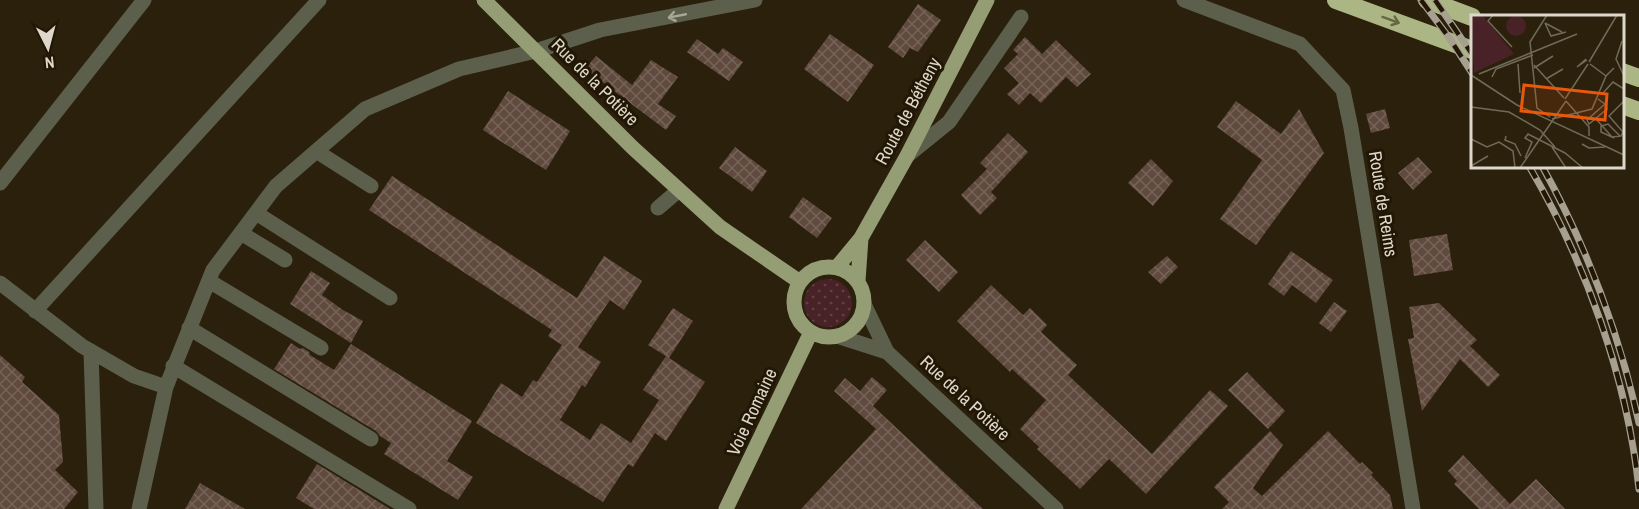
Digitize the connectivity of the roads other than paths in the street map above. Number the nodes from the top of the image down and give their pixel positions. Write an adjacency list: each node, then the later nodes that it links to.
1 (144, 0): 19 (street)
2 (319, 0): 34 (street)
3 (484, 0): 12 (main road, Rue de la Potière)
4 (755, 0): 12 (street, one-way to 12)
5 (987, 0): 18 (main road, Route de Bétheny)
6 (1184, 0): 49 (street, Route de Reims)
7 (1336, 0): 11 (highway, one-way to 11)
8 (1427, 0): 10 (highway)
9 (1021, 16): 18 (street)
10 (1471, 16)
11 (1471, 49)
12 (536, 51): 17 (street); 21 (main road, Rue de la Potière)
13 (1624, 72): 14 (highway)
14 (1639, 78)
15 (1624, 105): 16 (highway)
16 (1639, 111)
17 (316, 152): 20 (street); 23 (street)
18 (907, 156): 25 (main road, Route de Bétheny)
19 (0, 183)
20 (371, 186)
21 (679, 190): 22 (street); 30 (main road, Rue de la Potière)
22 (658, 208)
23 (256, 213): 24 (street); 32 (street)
24 (241, 233): 26 (street); 28 (street)
25 (861, 238): 27 (main road, Route de Bétheny); 29 (main road, Route de Bétheny)
26 (285, 260)
27 (837, 267): 29 (main road); 30 (main road)
28 (209, 281): 35 (street); 38 (street)
29 (858, 281): 33 (main road)
30 (800, 282): 36 (main road)
31 (0, 283): 34 (street)
32 (390, 298)
33 (864, 304): 37 (main road); 40 (street)
34 (35, 311): 39 (street)
35 (189, 328): 41 (street); 43 (street)
36 (811, 332): 37 (main road); 47 (main road, Voie Romaine)
37 (837, 336): 40 (street, Rue de la Potière)
38 (321, 348)
39 (91, 351): 42 (street); 44 (street)
40 (887, 352): 48 (street, Rue de la Potière)
41 (173, 366): 42 (street); 46 (street)
42 (166, 387): 45 (street)
43 (371, 439)
44 (96, 509)
45 (139, 509)
46 (409, 509)
47 (726, 509)
48 (1056, 509)
49 (1413, 509)

